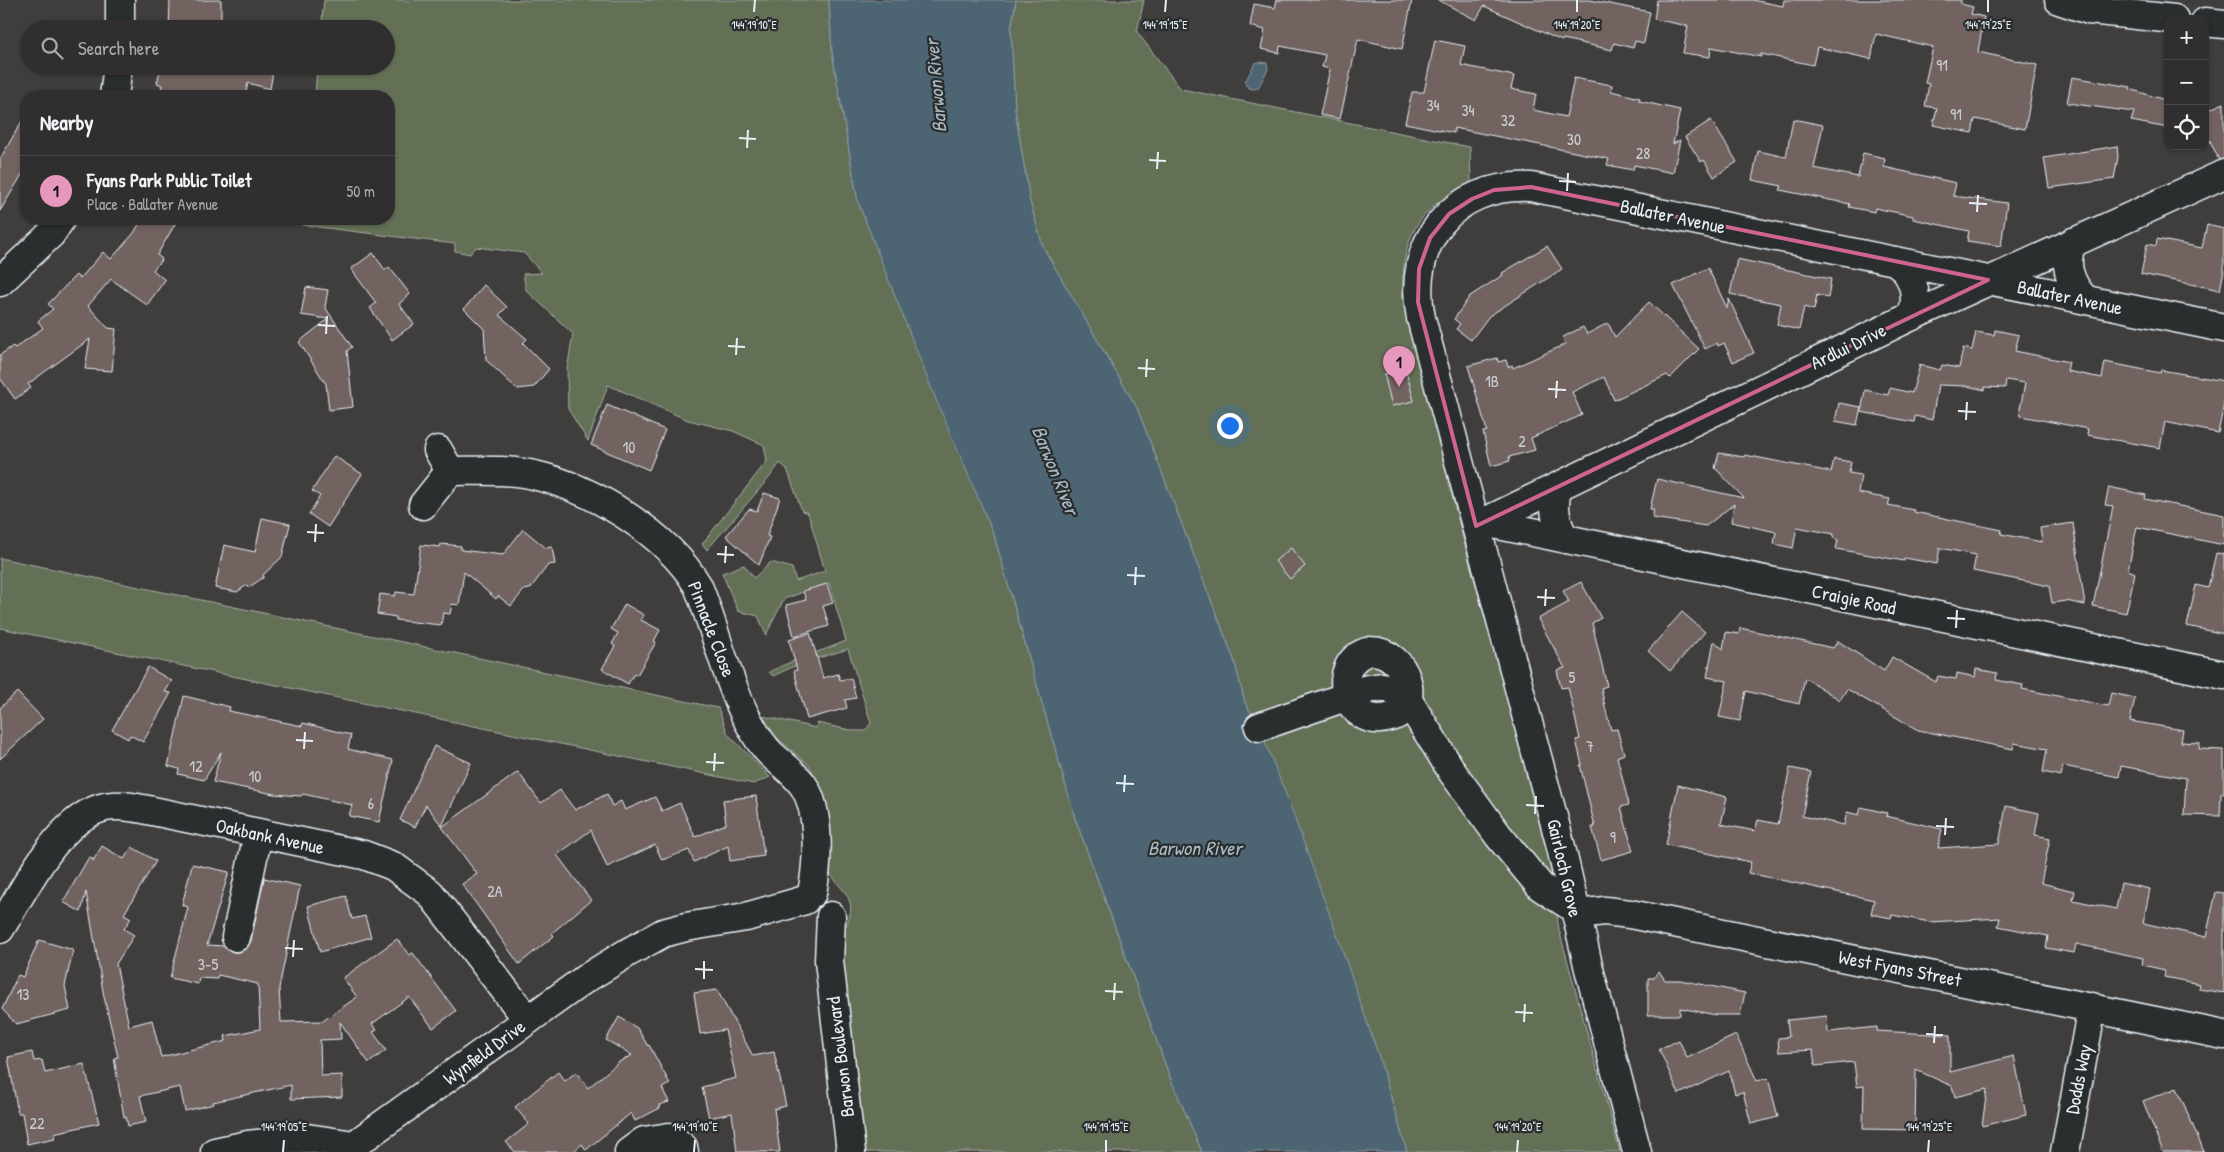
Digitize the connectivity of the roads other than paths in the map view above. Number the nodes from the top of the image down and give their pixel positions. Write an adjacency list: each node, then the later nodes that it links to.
1 (120, 0): 4 (street)
2 (2059, 0): 3 (street)
3 (2164, 18)
4 (120, 20)
5 (2209, 22): 6 (street)
6 (2224, 24)
7 (117, 75): 8 (street)
8 (115, 90)
9 (2224, 174): 11 (street, Ardlui Drive)
10 (57, 225): 14 (street)
11 (2074, 242): 13 (street, Ardlui Drive); 15 (street)
12 (1895, 261): 13 (street, Ballater Avenue); 16 (street); 20 (street, Ballater Avenue)
13 (1988, 280): 15 (street, Ballater Avenue); 16 (street, Ardlui Drive)
14 (0, 282)
15 (2086, 300): 17 (street, Ballater Avenue)
16 (1912, 316): 18 (street, Ardlui Drive)
17 (2224, 328)
18 (1558, 487): 20 (street, Ardlui Drive); 21 (street)
19 (423, 505): 27 (street, Pinnacle Close)
20 (1480, 524): 21 (street, Craigie Road); 28 (street, Gairloch Grove)
21 (1566, 539): 22 (street, Craigie Road)
22 (2224, 675)
23 (1348, 695): 24 (street); 24 (street); 25 (street)
24 (1408, 700): 28 (street)
25 (1259, 727)
26 (258, 834): 29 (street, Oakbank Avenue); 30 (street); 32 (street, Oakbank Avenue)
27 (816, 908): 32 (street, Wynfield Drive); 38 (street, Barwon Boulevard)
28 (1575, 911): 31 (street, West Fyans Street); 39 (street, Gairloch Grove)
29 (0, 929)
30 (236, 937)
31 (2092, 1007): 33 (street, West Fyans Street); 40 (street, Dodds Way)
32 (528, 1020): 34 (street, Wynfield Drive)
33 (2224, 1035)
34 (357, 1149): 35 (street, Wynfield Drive)
35 (215, 1152)
36 (630, 1152): 37 (street)
37 (684, 1152)
38 (851, 1152)
39 (1637, 1152)
40 (2064, 1152)

